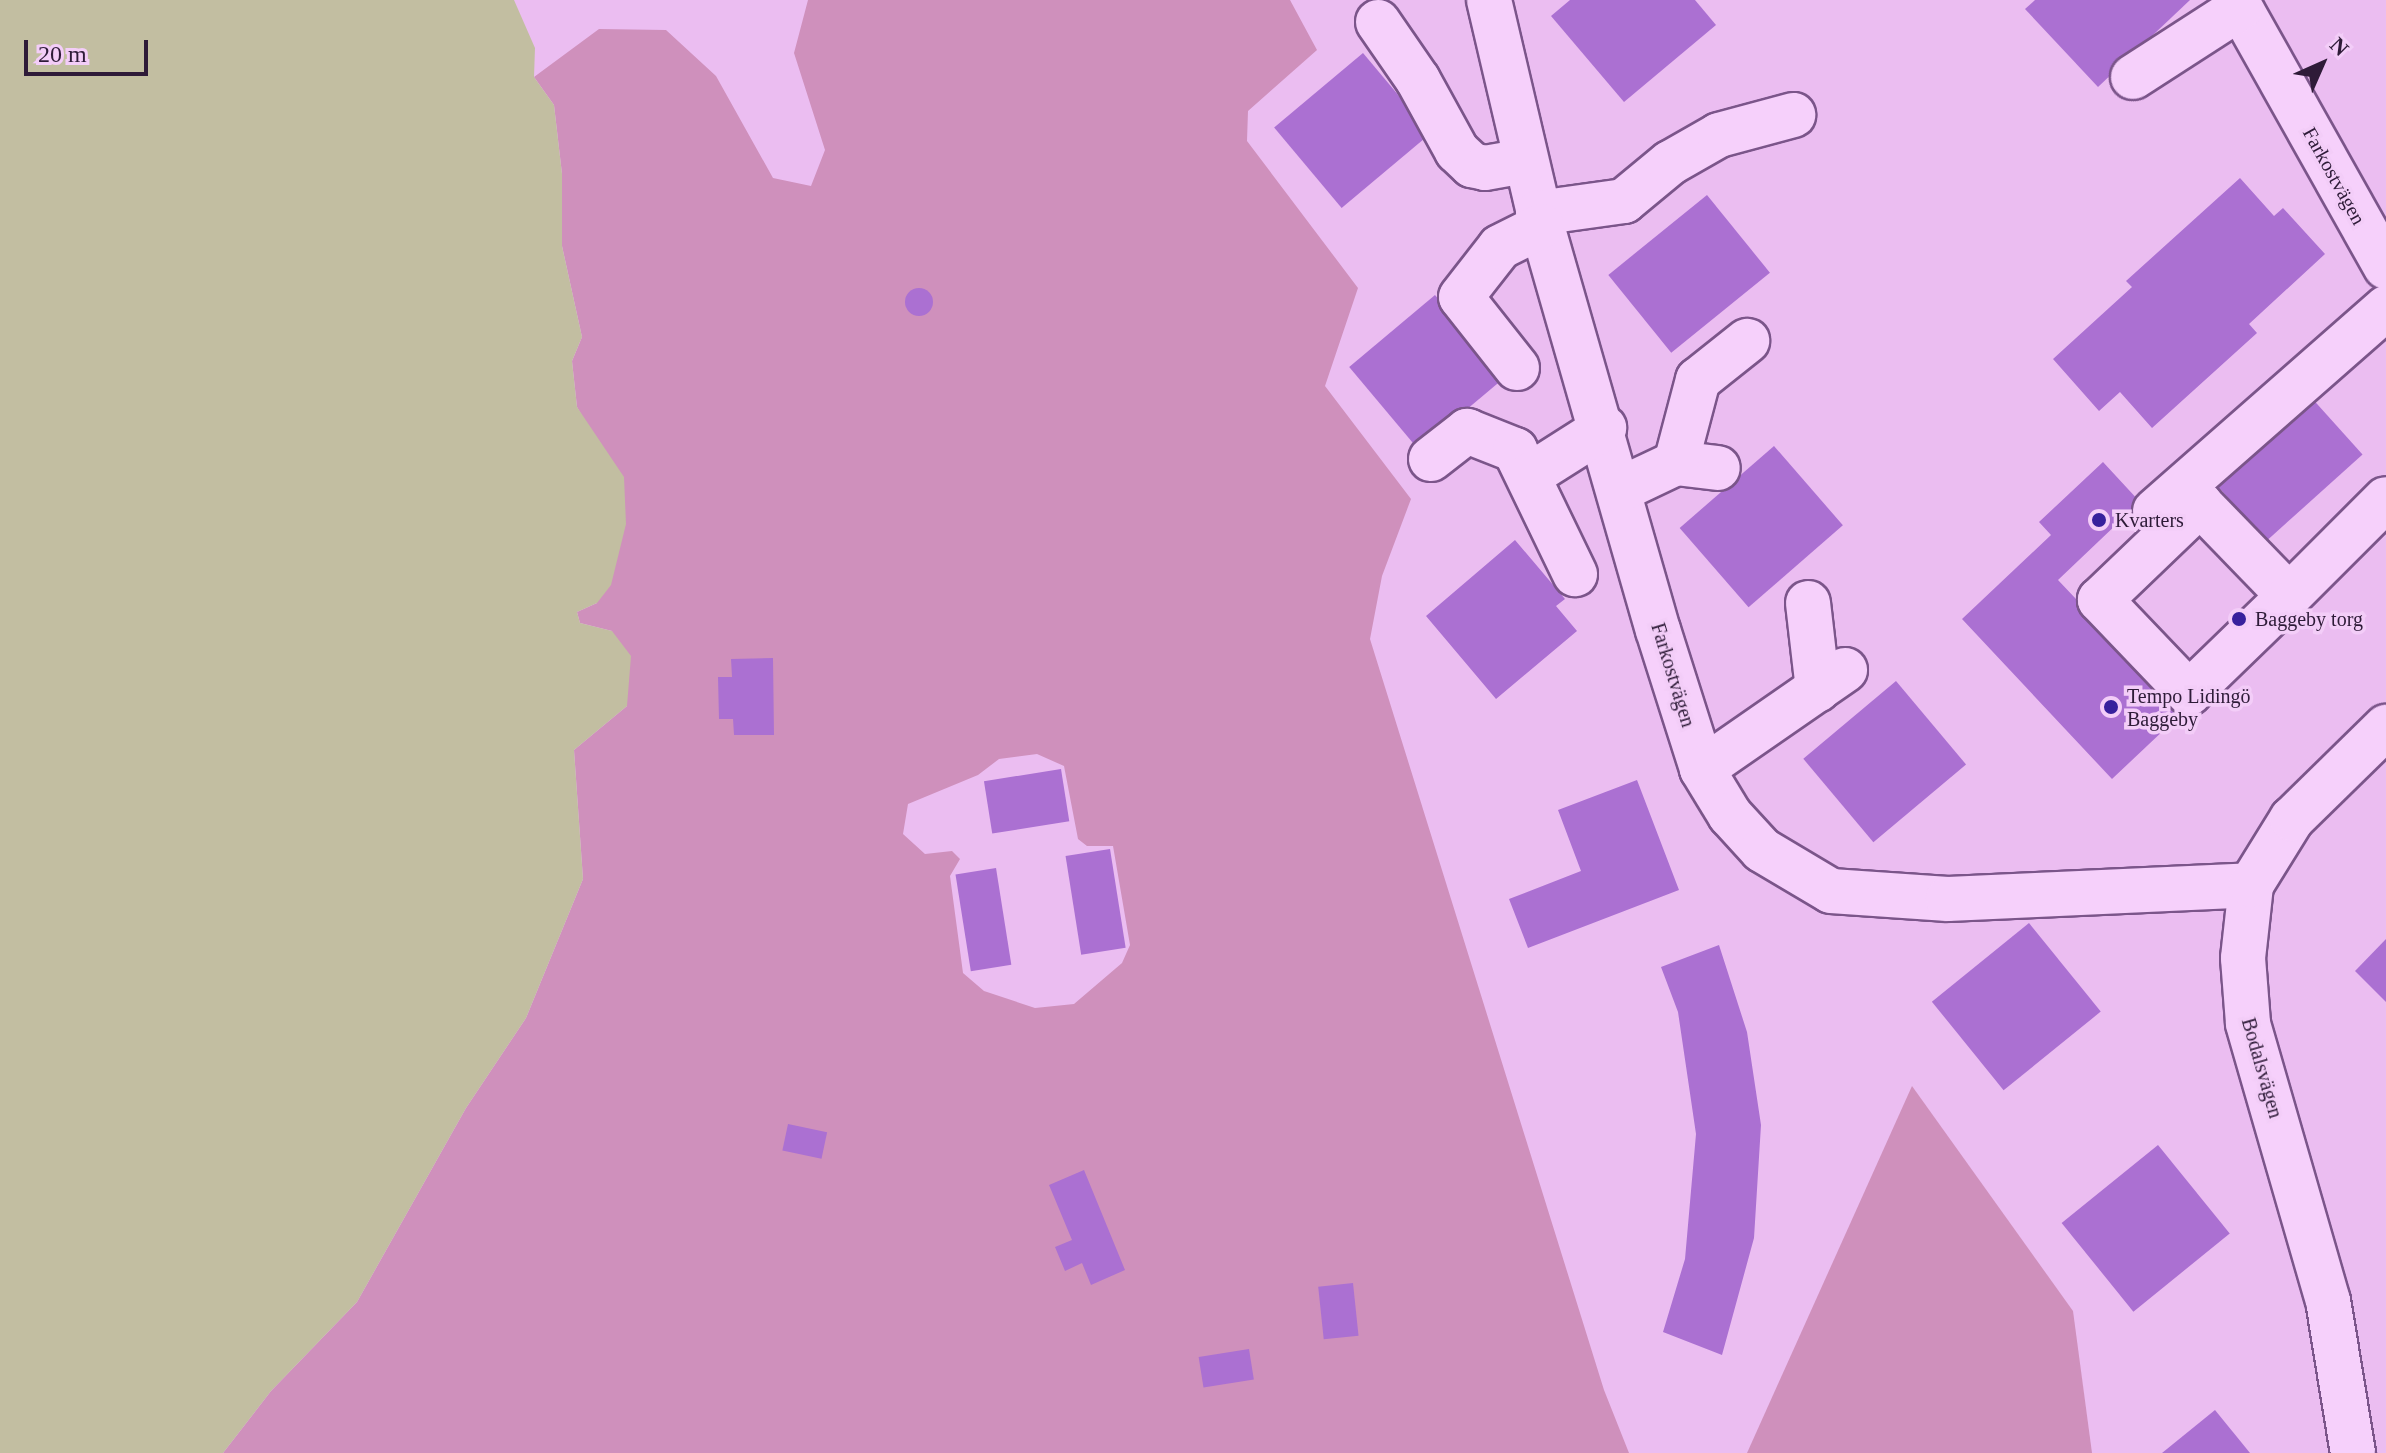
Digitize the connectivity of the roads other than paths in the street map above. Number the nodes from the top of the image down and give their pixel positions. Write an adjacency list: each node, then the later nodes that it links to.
1 (1489, 0): 6 (street, Farkostvägen)
2 (2238, 4): 4 (street); 8 (street, Farkostvägen)
3 (1378, 22): 6 (street)
4 (2133, 77)
5 (1793, 115): 7 (street)
6 (1525, 161): 7 (street, Farkostvägen)
7 (1540, 219): 11 (street); 12 (street, Farkostvägen)
8 (2386, 267)
9 (2386, 308): 17 (street)
10 (1747, 341): 15 (street)
11 (1517, 368)
12 (1604, 428): 14 (street); 15 (street, Farkostvägen)
13 (1431, 459): 14 (street)
14 (1530, 475): 18 (street)
15 (1621, 489): 22 (street, Farkostvägen)
16 (2386, 499): 19 (street)
17 (2155, 511)
18 (1575, 574)
19 (2289, 596)
20 (1808, 603): 22 (street)
21 (2386, 727): 23 (street, Bodalsvägen)
22 (1702, 769): 23 (street, Farkostvägen)
23 (2251, 885): 24 (street, Bodalsvägen)
24 (2353, 1453)

